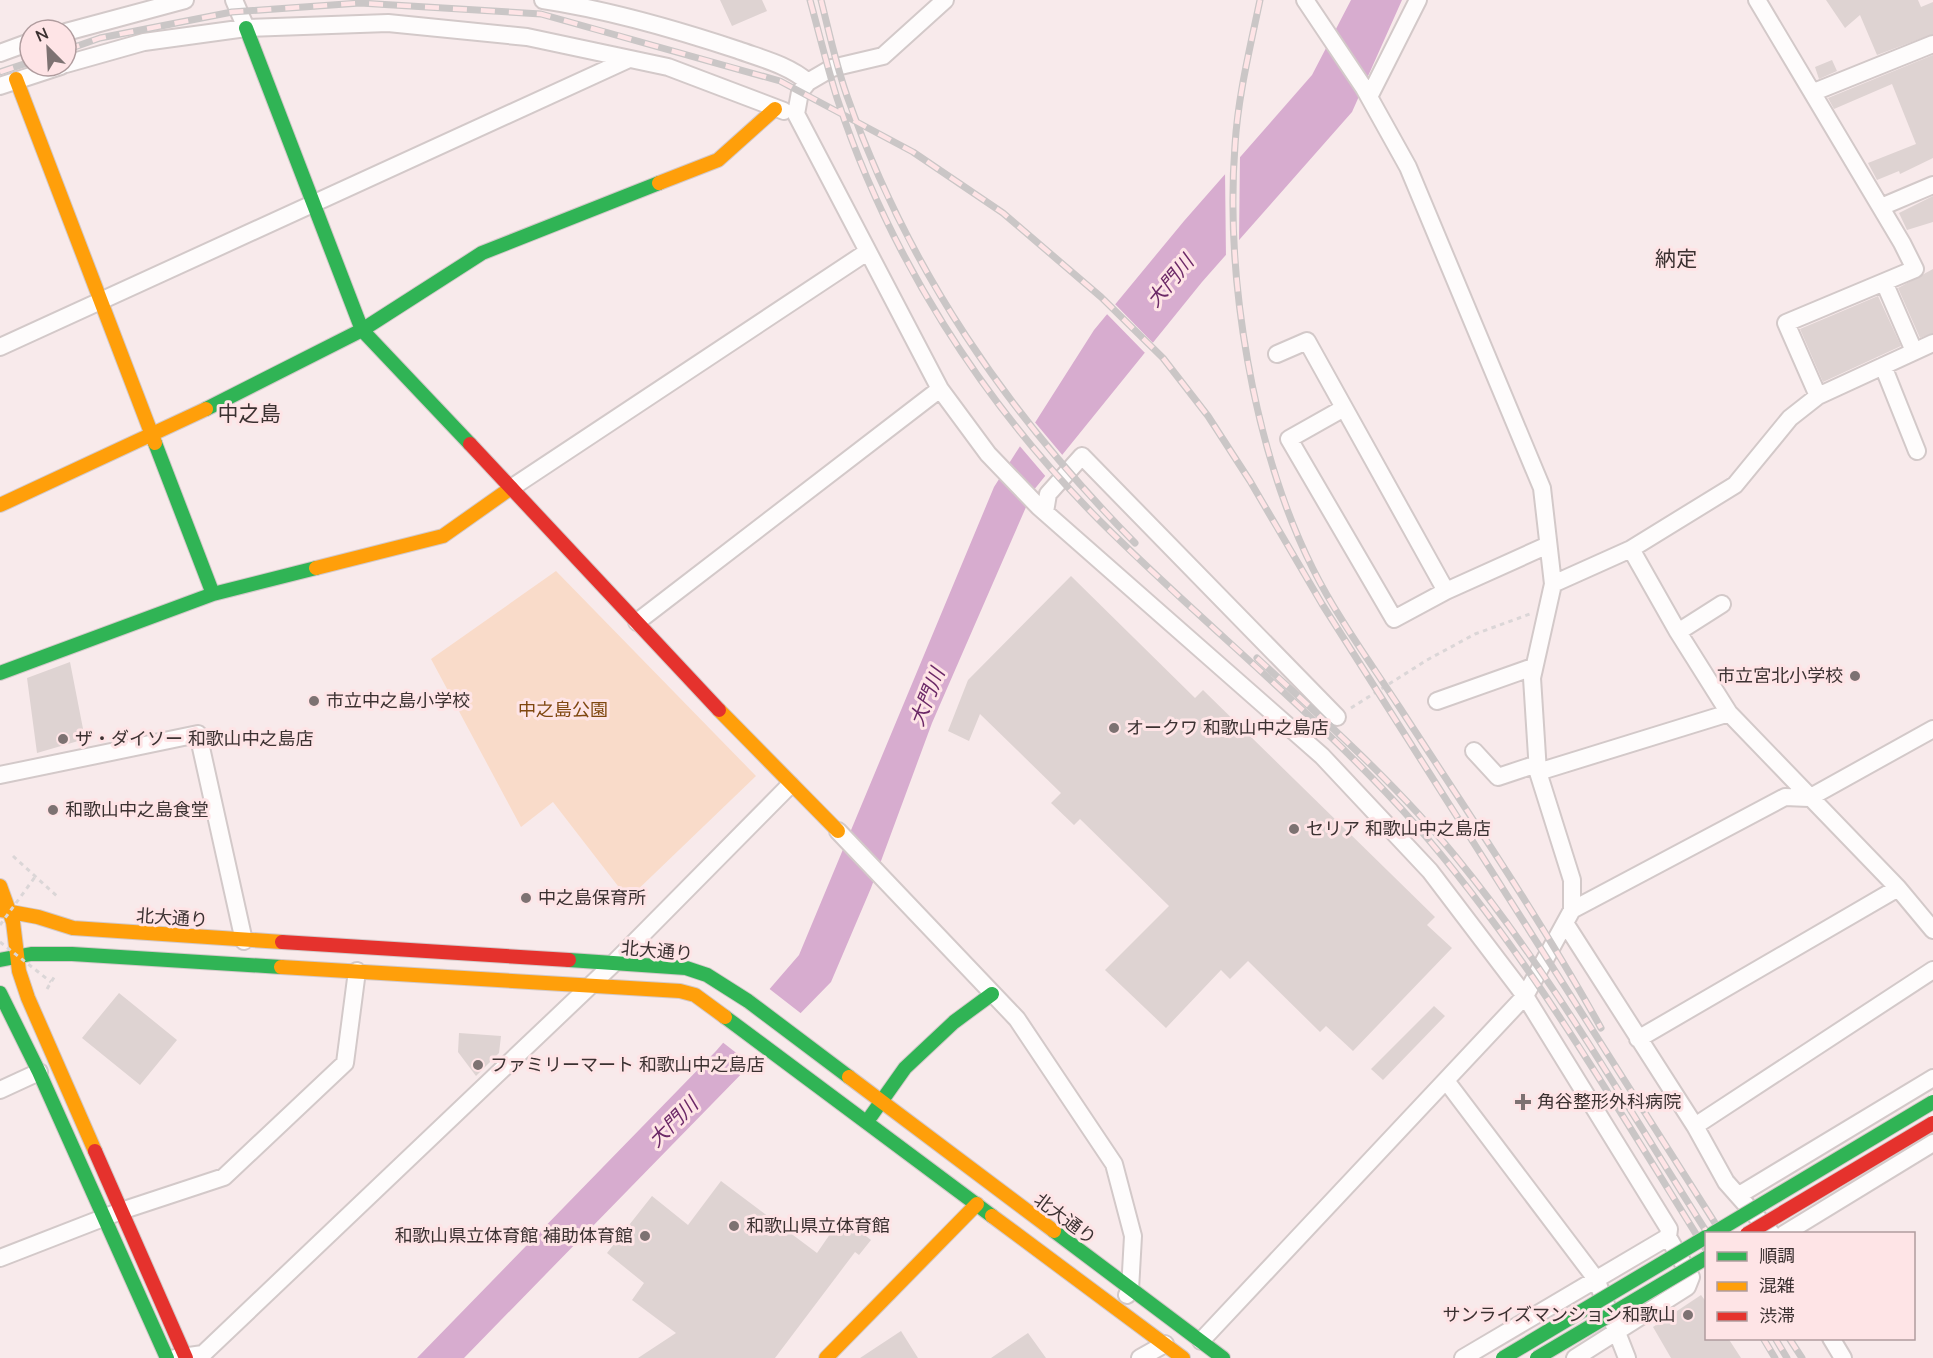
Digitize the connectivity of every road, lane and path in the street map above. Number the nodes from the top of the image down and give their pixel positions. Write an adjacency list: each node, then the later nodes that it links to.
1 (185, 0): 9 (street)
2 (234, 0): 8 (street)
3 (543, 0): 17 (street)
4 (1418, 0): 19 (street)
5 (1757, 0): 20 (street)
6 (942, 1): 17 (street)
7 (1311, 6): 19 (street)
8 (246, 28): 13 (street); 14 (street); 24 (street)
9 (78, 29)
10 (1933, 45): 20 (street)
11 (18, 46): 12 (street)
12 (0, 53)
13 (627, 60): 21 (street); 24 (street)
14 (78, 61)
15 (19, 78): 16 (street)
16 (16, 79): 18 (street); 28 (street)
17 (808, 82): 22 (street)
18 (0, 86)
19 (1367, 92): 43 (street)
20 (1814, 92): 25 (street)
21 (775, 109): 22 (street); 29 (street)
22 (796, 114): 26 (street)
23 (1933, 185): 25 (street)
24 (311, 204): 28 (street); 29 (street)
25 (1881, 207): 27 (street)
26 (867, 252): 35 (street); 40 (street)
27 (1884, 282): 32 (street); 36 (street)
28 (100, 301): 31 (street); 38 (street)
29 (362, 330): 38 (street); 40 (street)
30 (1933, 343): 32 (street)
31 (0, 346)
32 (1914, 351): 34 (street)
33 (1277, 354): 37 (street)
34 (1883, 366): 36 (street); 39 (street)
35 (940, 389): 42 (street); 50 (street)
36 (1818, 396): 44 (street)
37 (1344, 408): 46 (street); 46 (street)
38 (152, 436): 41 (street); 47 (street)
39 (1917, 451)
40 (511, 488): 47 (street); 50 (street)
41 (0, 505)
42 (1042, 509): 56 (street); 87 (street)
43 (1548, 545): 45 (street); 46 (street)
44 (1631, 549): 45 (street); 51 (street)
45 (1553, 584): 49 (street)
46 (1446, 591)
47 (213, 594): 53 (street)
48 (1722, 604): 51 (street)
49 (1546, 612): 52 (street); 56 (path)
50 (637, 622): 61 (street)
51 (1678, 632): 55 (street)
52 (1533, 667): 54 (street); 59 (street)
53 (0, 673)
54 (1441, 696)
55 (1730, 713): 59 (street); 62 (street)
56 (1337, 717)
57 (1933, 729): 62 (street)
58 (1474, 751): 59 (street)
59 (1538, 768): 72 (street)
60 (0, 775): 76 (street)
61 (790, 785): 63 (street); 80 (street)
62 (1809, 798): 68 (street); 72 (street)
63 (838, 831): 86 (street)
64 (13, 856): 65 (path)
65 (35, 877): 69 (path); 73 (path, bridge)
66 (0, 879): 71 (street)
67 (0, 886): 70 (street)
68 (1898, 888): 75 (street); 91 (street)
69 (59, 898)
70 (5, 911): 71 (street, 北大通り); 79 (street)
71 (38, 917): 74 (street, 北大通り)
72 (1568, 917): 87 (street); 91 (street)
73 (0, 925)
74 (73, 928): 76 (street, 北大通り); 79 (street)
75 (1933, 930)
76 (244, 941): 80 (street, 北大通り)
77 (0, 942): 83 (path, bridge)
78 (72, 954): 79 (street); 82 (street); 88 (street)
79 (8, 960): 88 (street); 88 (street); 90 (street)
80 (612, 964): 84 (street); 96 (street, 北大通り)
81 (1933, 970): 100 (street)
82 (357, 971): 84 (street); 104 (street)
83 (51, 982)
84 (587, 987): 98 (street); 121 (street)
85 (0, 993): 90 (street)
86 (992, 994): 96 (street); 115 (street)
87 (1525, 996): 94 (street); 110 (street)
88 (28, 998): 104 (street)
89 (0, 1000): 90 (street)
90 (11, 1011): 92 (street)
91 (1638, 1040): 100 (street)
92 (39, 1072): 95 (street); 105 (street)
93 (1933, 1078): 102 (street)
94 (1447, 1082): 114 (street); 119 (street)
95 (0, 1090)
96 (880, 1102): 98 (street); 115 (street, 北大通り)
97 (1933, 1102): 106 (street, bridge)
98 (866, 1122): 103 (street)
99 (1933, 1123): 107 (street, bridge)
100 (1695, 1126): 102 (street)
101 (1933, 1143): 109 (street)
102 (1739, 1195): 108 (street)
103 (977, 1204): 116 (street); 123 (street)
104 (121, 1211): 105 (street); 121 (street)
105 (105, 1219): 112 (street); 122 (street)
106 (1714, 1232)
107 (1749, 1232)
108 (1771, 1232)
109 (1786, 1232)
110 (1668, 1237): 114 (street); 117 (street)
111 (1705, 1238): 128 (street, bridge)
112 (0, 1258)
113 (1705, 1259): 129 (street, bridge)
114 (1596, 1279): 117 (street); 127 (street)
115 (1131, 1290): 116 (street); 119 (street, 北大通り)
116 (1117, 1308): 120 (street)
117 (1616, 1334): 130 (street); 131 (street)
118 (1832, 1340): 132 (street)
119 (1201, 1341): 126 (street, 北大通り)
120 (1165, 1344): 124 (street); 125 (street)
121 (181, 1357)
122 (167, 1358)
123 (826, 1358)
124 (1140, 1358)
125 (1183, 1358)
126 (1222, 1358)
127 (1463, 1358)
128 (1503, 1358)
129 (1537, 1358)
130 (1575, 1358)
131 (1627, 1358)
132 (1843, 1358)

